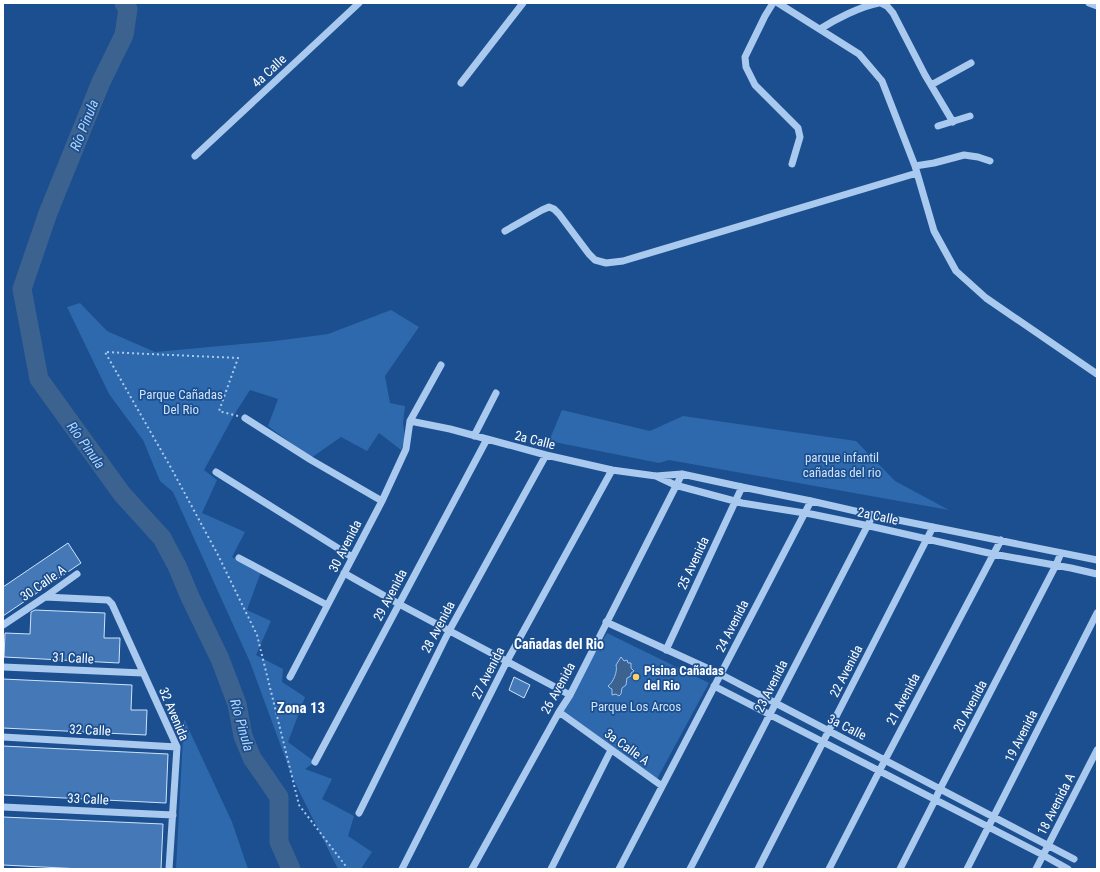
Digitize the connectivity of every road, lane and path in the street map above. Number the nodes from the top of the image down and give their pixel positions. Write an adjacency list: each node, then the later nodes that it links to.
1 (359, 3): 15 (street, 4a Calle)
2 (523, 3): 10 (street)
3 (773, 3): 17 (street)
4 (778, 3): 8 (street)
5 (880, 3): 8 (street); 11 (street)
6 (1089, 3): 7 (street)
7 (1097, 6)
8 (820, 29): 18 (street)
9 (971, 63): 11 (street)
10 (461, 83)
11 (931, 85): 13 (street)
12 (970, 116): 13 (street)
13 (953, 122): 14 (street)
14 (938, 126)
15 (195, 156)
16 (990, 161): 18 (street)
17 (792, 164)
18 (916, 170): 19 (street); 21 (street)
19 (505, 231)
20 (441, 365): 24 (street)
21 (1097, 374)
22 (496, 394): 25 (street)
23 (245, 418): 34 (street); 91 (path)
24 (410, 421): 25 (street, 2a Calle); 34 (street, 30 Avenida)
25 (474, 436): 26 (street, 2a Calle)
26 (487, 439): 27 (street, 2a Calle); 53 (street, 29 Avenida)
27 (546, 455): 28 (street, 2a Calle); 58 (street, 28 Avenida)
28 (612, 470): 31 (street, 2a Calle); 60 (street, 27 Avenida)
29 (216, 472): 46 (street)
30 (682, 474): 31 (street, 2a Calle); 32 (street, 26 Avenida); 33 (street, 2a Calle)
31 (656, 476): 32 (street, 2a Calle)
32 (676, 485): 35 (street, 2a Calle); 56 (street, 26 Avenida)
33 (742, 487): 35 (street, 25 Avenida); 36 (street, 2a Calle)
34 (382, 501): 46 (street, 30 Avenida)
35 (736, 501): 37 (street, 2a Calle); 59 (street, 25 Avenida)
36 (811, 501): 37 (street, 24 Avenida); 38 (street, 2a Calle)
37 (804, 513): 39 (street, 2a Calle); 63 (street, 24 Avenida)
38 (873, 515): 39 (street, 23 Avenida); 40 (street, 2a Calle)
39 (868, 526): 41 (street, 2a Calle); 67 (street, 23 Avenida)
40 (934, 527): 41 (street, 22 Avenida); 42 (street, 2a Calle)
41 (928, 539): 44 (street, 2a Calle); 70 (street, 22 Avenida)
42 (1000, 540): 43 (street, 2a Calle); 44 (street, 21 Avenida)
43 (1061, 553): 47 (street, 2a Calle); 48 (street, 20 Avenida)
44 (993, 554): 48 (street, 2a Calle); 76 (street, 21 Avenida)
45 (239, 558): 54 (street)
46 (352, 558): 49 (street, 30 Avenida)
47 (1097, 560)
48 (1056, 565): 51 (street, 2a Calle); 80 (street, 20 Avenida)
49 (344, 573): 53 (street); 54 (street, 30 Avenida)
50 (77, 574): 52 (street, 30 Calle A)
51 (1097, 574)
52 (45, 597): 57 (street, 30 Calle A); 62 (street, 32 Avenida)
53 (399, 604): 58 (street); 77 (street, 29 Avenida)
54 (327, 605): 64 (street, 30 Avenida)
55 (1097, 613): 85 (street, 19 Avenida)
56 (606, 622): 59 (street, 3a Calle); 66 (street, 26 Avenida)
57 (3, 625)
58 (449, 631): 60 (street); 83 (street, 28 Avenida)
59 (666, 650): 63 (street, 3a Calle)
60 (507, 661): 66 (street); 92 (street, 27 Avenida)
61 (3, 667): 62 (street, 31 Calle)
62 (143, 673): 73 (street, 32 Avenida)
63 (720, 674): 65 (street, 24 Avenida); 67 (street, 3a Calle)
64 (290, 677)
65 (714, 686): 69 (street, 3a Calle); 79 (street, 24 Avenida)
66 (570, 695): 68 (street, 26 Avenida)
67 (776, 703): 69 (street, 23 Avenida); 70 (street, 3a Calle)
68 (559, 712): 74 (street, 3a Calle A); 93 (street, 26 Avenida)
69 (770, 714): 72 (street, 3a Calle); 96 (street, 23 Avenida)
70 (829, 731): 72 (street, 22 Avenida); 76 (street, 3a Calle)
71 (3, 737): 73 (street, 32 Calle)
72 (824, 742): 78 (street, 3a Calle); 97 (street, 22 Avenida)
73 (177, 747): 84 (street, 32 Avenida)
74 (610, 750): 79 (street, 3a Calle A); 94 (street)
75 (1097, 750): 87 (street, 18 Avenida A)
76 (885, 760): 78 (street, 21 Avenida); 80 (street, 3a Calle)
77 (315, 762)
78 (880, 771): 81 (street, 3a Calle); 98 (street, 21 Avenida)
79 (662, 786): 95 (street, 24 Avenida)
80 (940, 789): 81 (street, 20 Avenida); 85 (street, 3a Calle)
81 (935, 800): 86 (street, 3a Calle); 99 (street, 20 Avenida)
82 (3, 807): 84 (street, 33 Calle)
83 (359, 813)
84 (173, 815): 90 (street, 32 Avenida)
85 (993, 816): 86 (street, 19 Avenida); 87 (street, 3a Calle)
86 (988, 827): 88 (street, 3a Calle); 100 (street, 19 Avenida)
87 (1048, 845): 88 (street, 18 Avenida A); 89 (street, 3a Calle)
88 (1043, 855): 101 (street, 18 Avenida A); 102 (street, 3a Calle)
89 (1074, 859)
90 (169, 869)
91 (348, 869)
92 (402, 869)
93 (472, 869)
94 (551, 869)
95 (619, 869)
96 (690, 869)
97 (758, 869)
98 (829, 869)
99 (900, 869)
100 (966, 869)
101 (1036, 869)
102 (1068, 869)

